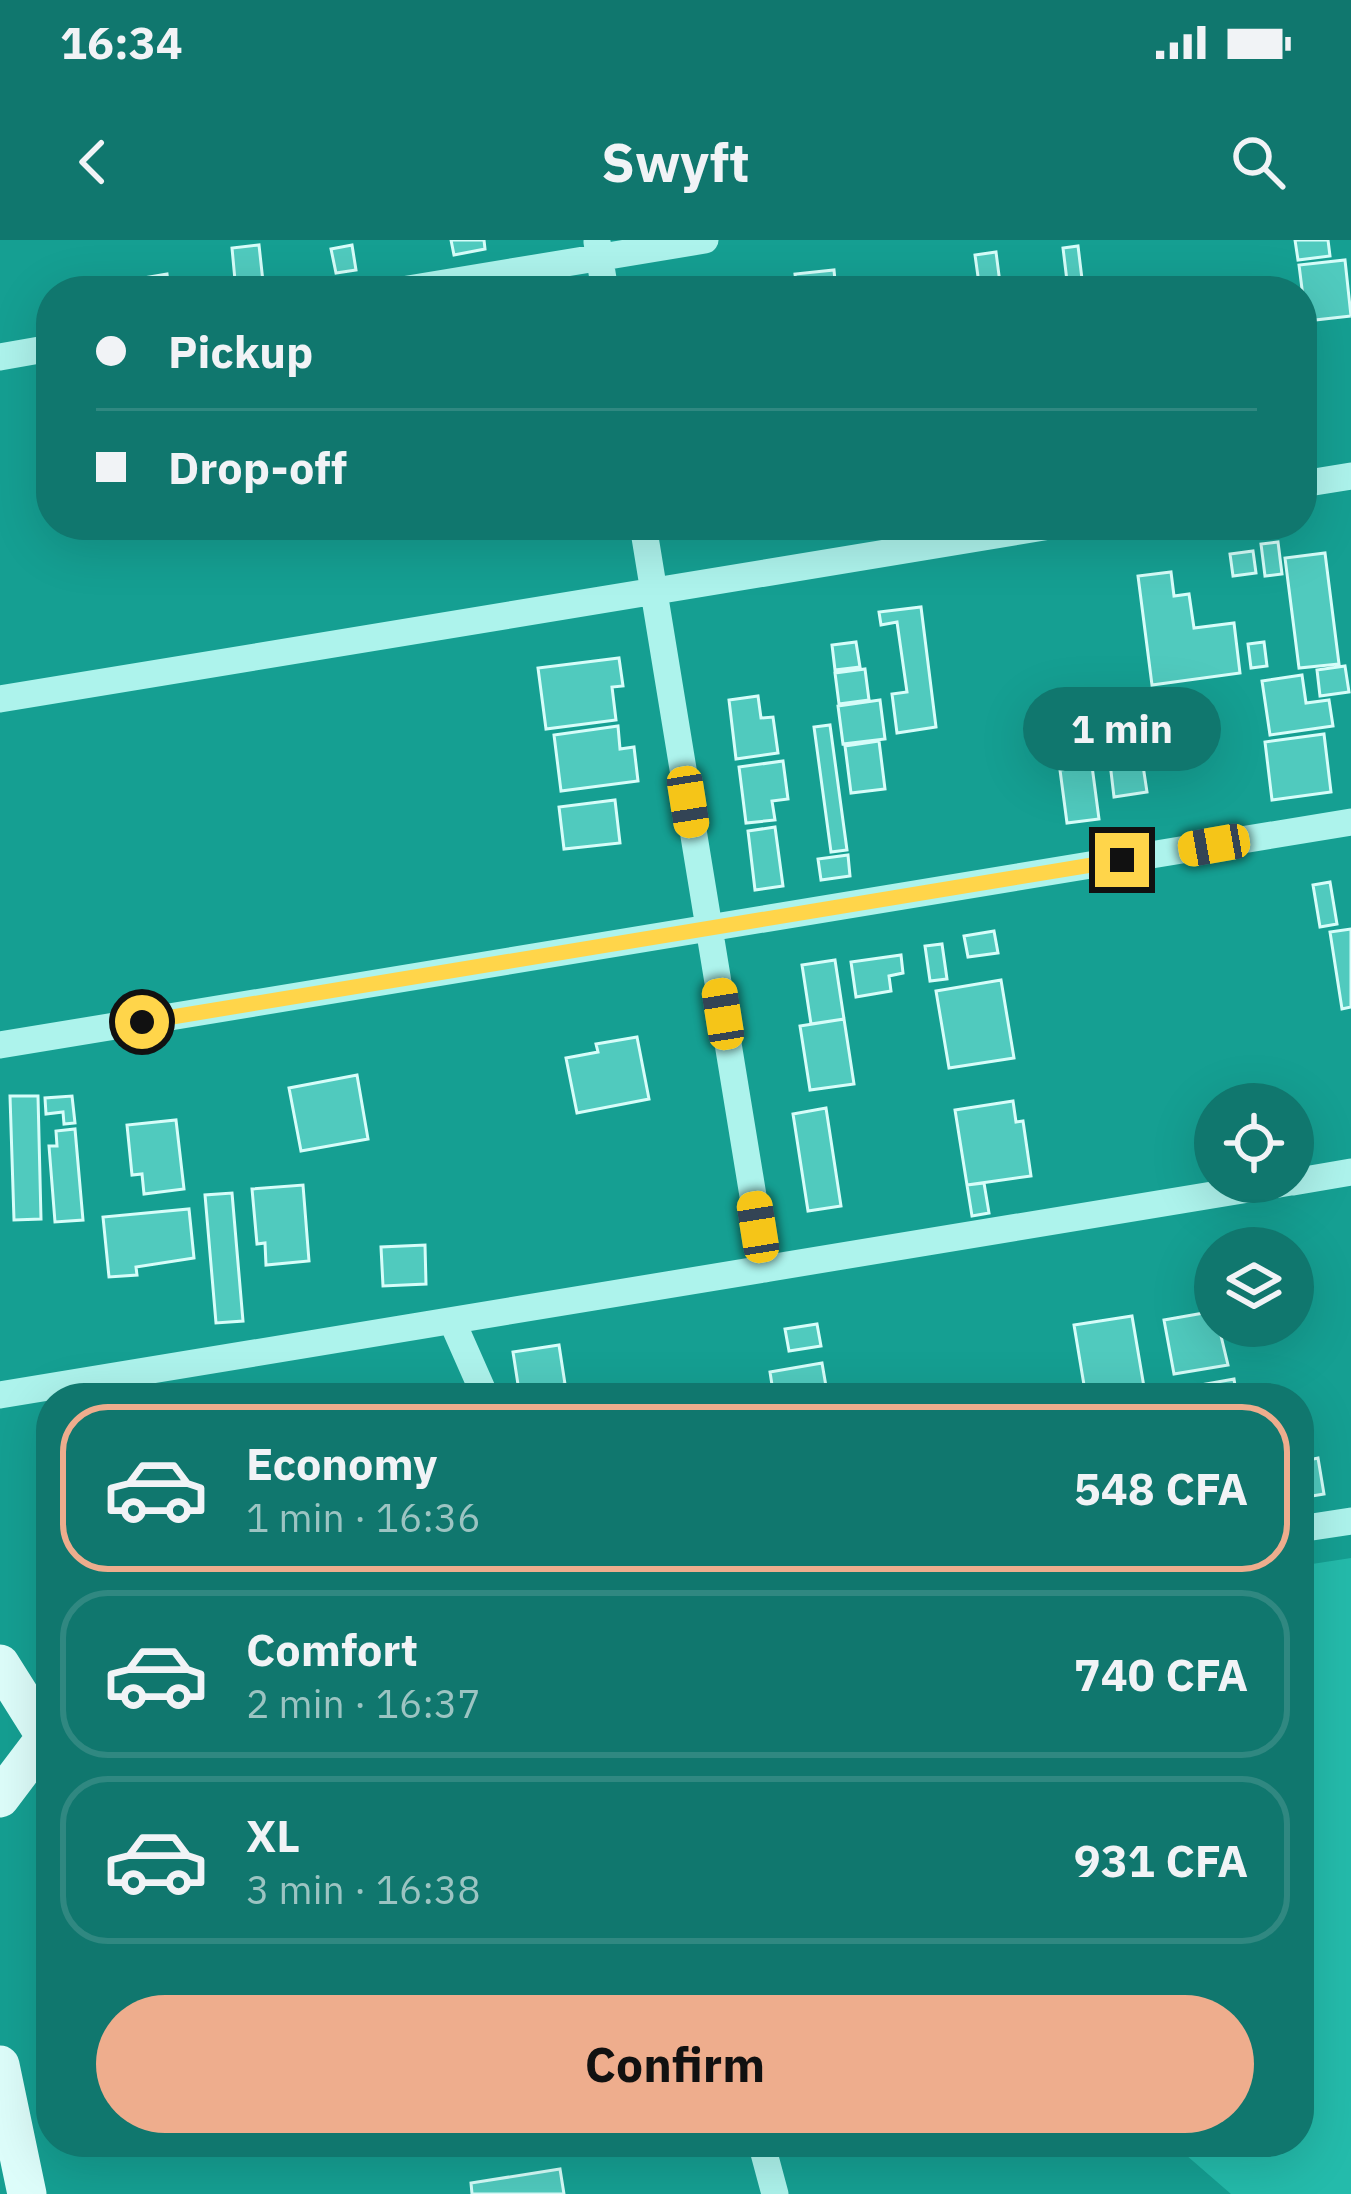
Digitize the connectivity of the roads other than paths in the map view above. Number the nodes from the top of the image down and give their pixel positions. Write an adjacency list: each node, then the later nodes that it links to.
1 (705, 240): 2 (street)
2 (598, 249): 3 (street)
3 (468, 276)
4 (36, 351): 5 (street)
5 (0, 357)
6 (1351, 476): 7 (street)
7 (1317, 482)
8 (645, 540): 10 (street)
9 (966, 540): 10 (street)
10 (654, 592): 11 (street); 13 (street)
11 (0, 699)
12 (1351, 822): 13 (street)
13 (709, 928): 14 (street); 18 (street)
14 (0, 1045)
15 (1351, 1172): 16 (street)
16 (1314, 1178)
17 (1194, 1198): 18 (street)
18 (765, 1269): 19 (street)
19 (452, 1321): 20 (street); 21 (street)
20 (73, 1383)
21 (479, 1383)
22 (36, 1389): 23 (street)
23 (0, 1395)
24 (1351, 1521): 25 (street)
25 (1314, 1527)
26 (0, 1664): 27 (main road)
27 (36, 1718)
28 (36, 1752): 29 (main road)
29 (0, 1798)
30 (0, 2065): 32 (main road)
31 (765, 2157): 33 (street)
32 (27, 2194)
33 (776, 2194)

